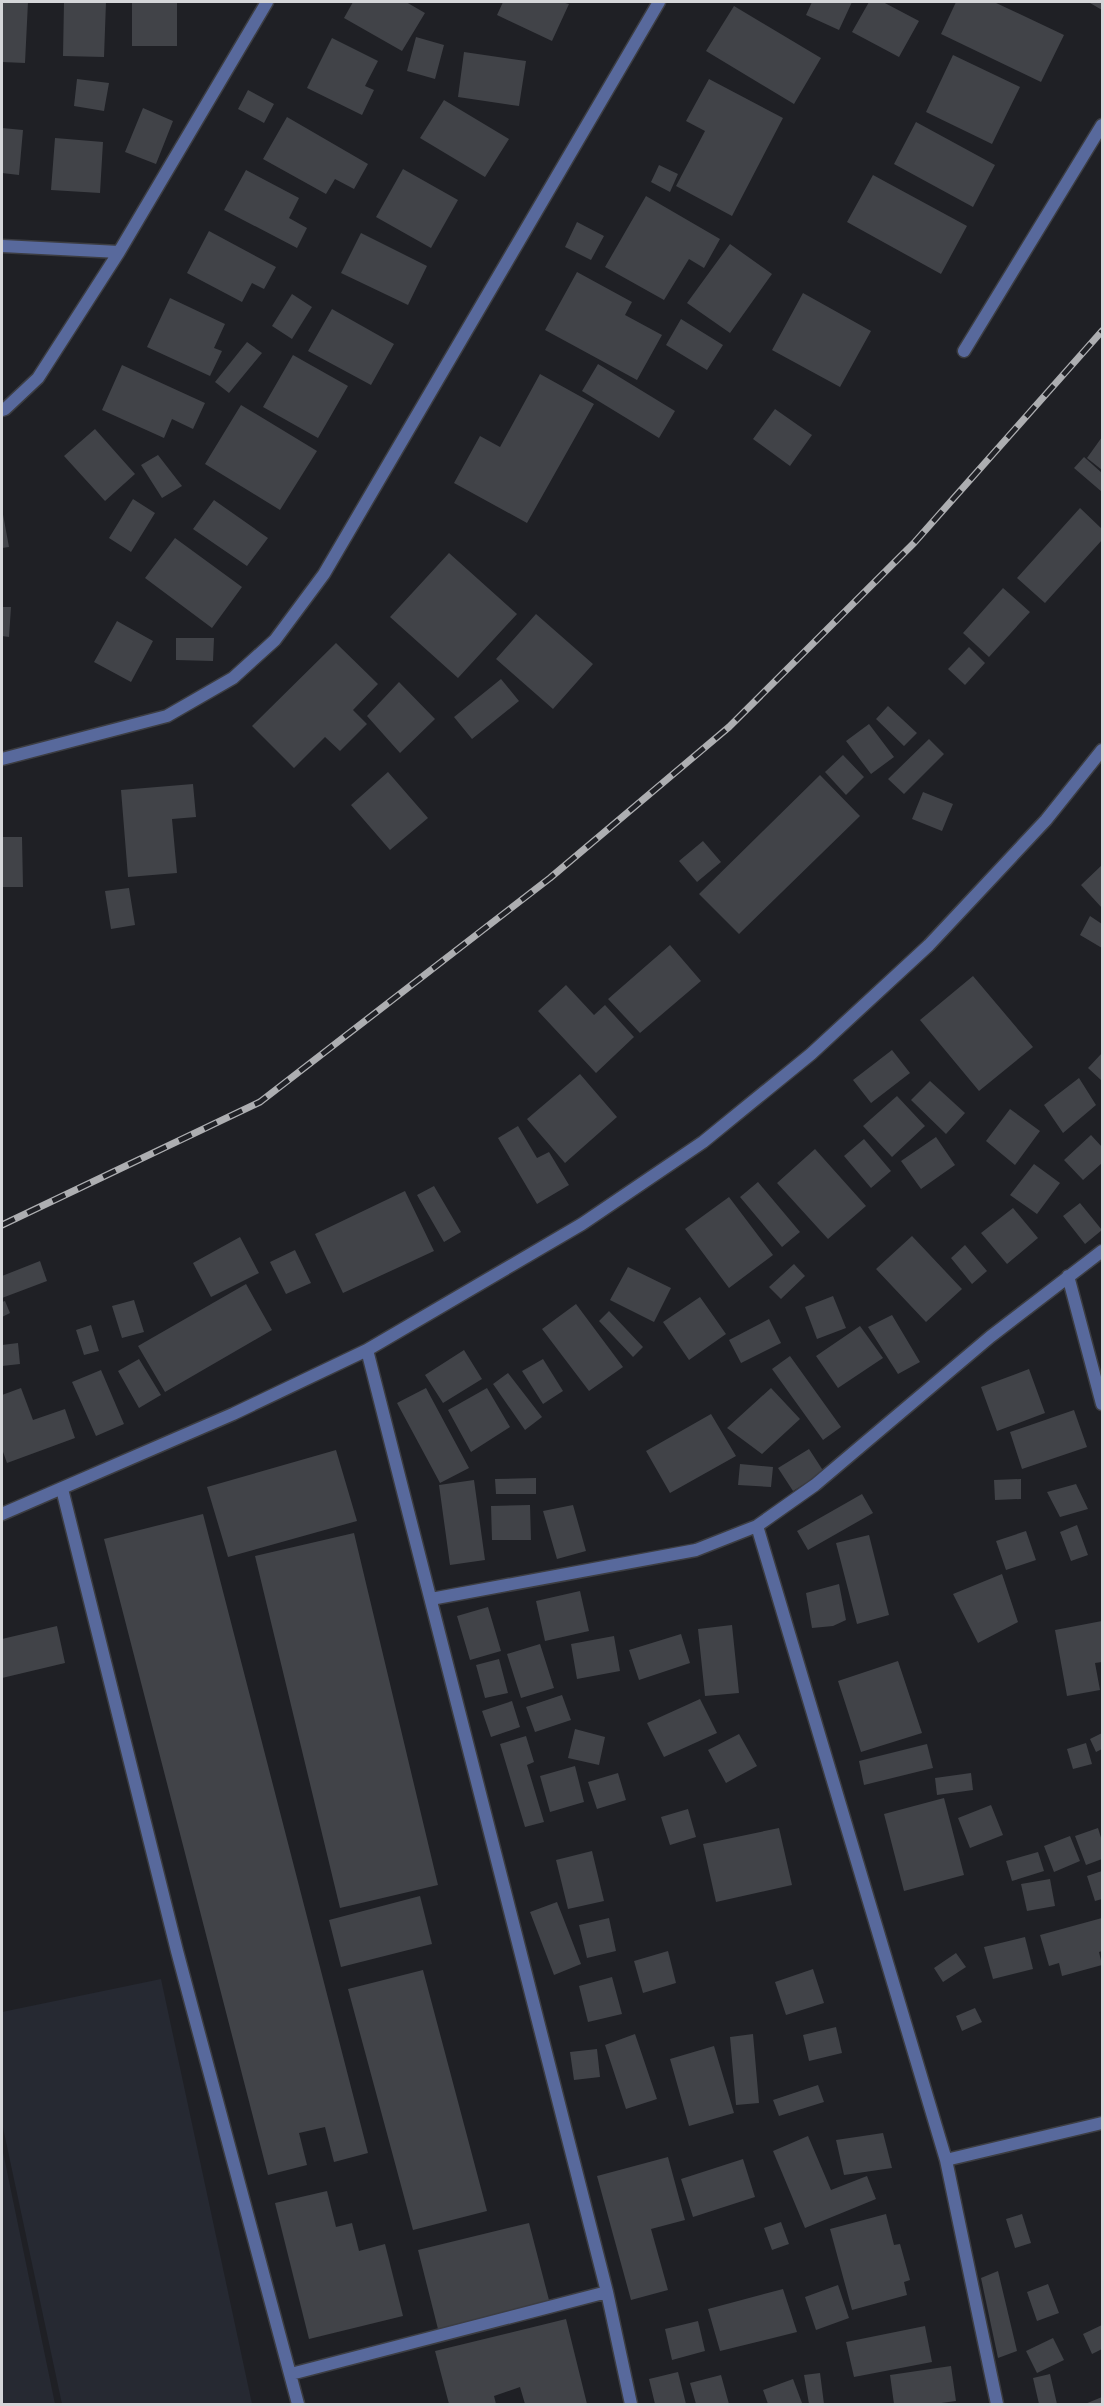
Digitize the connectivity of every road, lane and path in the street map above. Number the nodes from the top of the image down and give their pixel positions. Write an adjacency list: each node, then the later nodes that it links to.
1 (267, 2): 5 (street)
2 (659, 2): 9 (street)
3 (1102, 125): 6 (street)
4 (2, 246): 5 (street)
5 (119, 252): 7 (street)
6 (964, 351)
7 (2, 410)
8 (1102, 750): 12 (street)
9 (2, 759)
10 (1102, 1251): 11 (street)
11 (1068, 1276): 13 (street); 16 (street)
12 (367, 1350): 14 (street); 17 (street)
13 (1102, 1404)
14 (62, 1488): 15 (street); 21 (street)
15 (2, 1514)
16 (757, 1526): 17 (street); 19 (street)
17 (431, 1599): 20 (street)
18 (1102, 2123): 19 (street)
19 (946, 2160): 24 (street)
20 (607, 2292): 21 (street); 23 (street)
21 (291, 2374): 22 (street)
22 (298, 2404)
23 (632, 2404)
24 (997, 2404)

